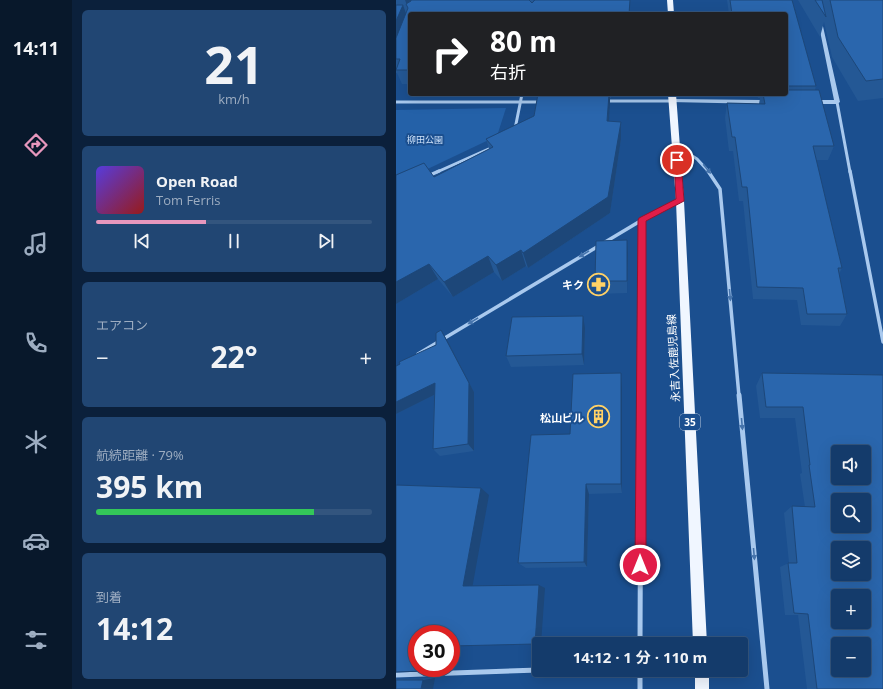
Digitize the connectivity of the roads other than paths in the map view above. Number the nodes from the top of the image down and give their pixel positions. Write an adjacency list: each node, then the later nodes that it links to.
1 (670, 0): 2 (main road)
2 (671, 12)
3 (819, 15): 12 (street)
4 (522, 96): 7 (street)
5 (672, 98): 9 (street); 10 (street); 15 (main road, 永吉入佐鹿児島線 / 35)
6 (396, 102): 7 (street)
7 (521, 102): 8 (street); 13 (street)
8 (543, 102)
9 (602, 102)
10 (777, 102)
11 (807, 102): 12 (street)
12 (837, 102): 19 (street)
13 (515, 130)
14 (499, 144): 16 (street)
15 (676, 146): 17 (main road, 永吉入佐鹿児島線 / 35); 29 (street, one-way to 29)
16 (424, 179)
17 (680, 201): 18 (street); 22 (main road, 永吉入佐鹿児島線 / 35)
18 (642, 220): 20 (street, one-way to 20); 21 (street)
19 (883, 342)
20 (416, 355)
21 (640, 637)
22 (700, 637)
23 (532, 670): 24 (street)
24 (396, 675)
25 (640, 677): 27 (street)
26 (702, 677): 28 (main road)
27 (640, 689)
28 (702, 689)
29 (767, 689)

